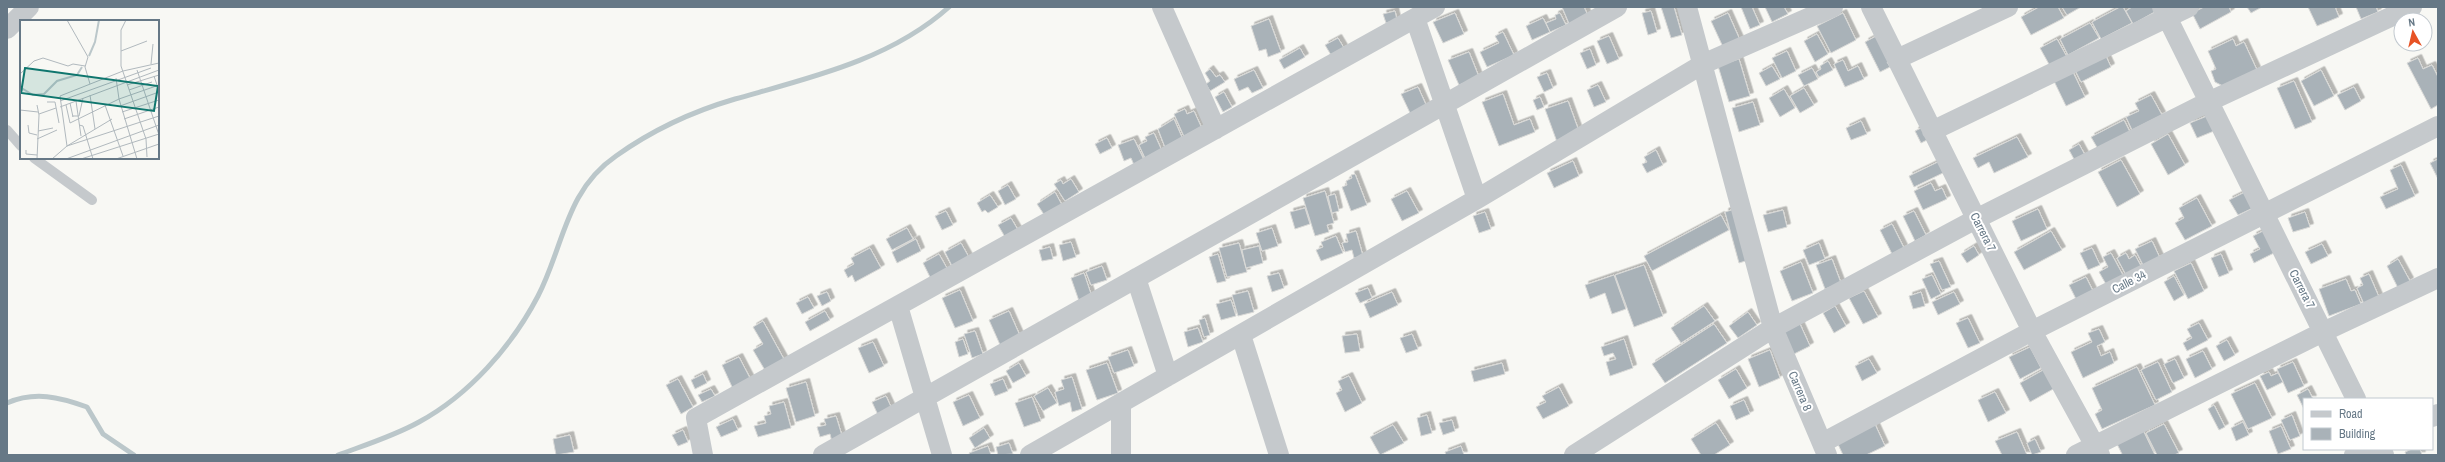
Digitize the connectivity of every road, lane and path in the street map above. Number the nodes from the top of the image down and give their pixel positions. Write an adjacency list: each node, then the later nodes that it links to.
1 (29, 7): 13 (street)
2 (1162, 7): 19 (street)
3 (1435, 7): 12 (street)
4 (1617, 7): 17 (street)
5 (1688, 7): 15 (street, Carrera 8)
6 (1832, 7): 15 (street)
7 (1871, 7): 14 (street, Carrera 7)
8 (2008, 7): 14 (street)
9 (2189, 7): 11 (street)
10 (2412, 7): 16 (street)
11 (2164, 12): 16 (street, Carrera 7); 21 (street)
12 (1415, 18): 17 (street); 19 (street)
13 (7, 29)
14 (1897, 59): 21 (street, Carrera 7)
15 (1703, 64): 24 (street); 31 (street, Carrera 8)
16 (2208, 102): 26 (street, Carrera 7); 27 (street)
17 (1444, 104): 24 (street); 28 (street)
18 (2438, 126): 26 (street, Calle 34)
19 (1216, 129): 30 (street)
20 (7, 130): 22 (lane)
21 (1932, 131): 27 (street, Carrera 7)
22 (20, 145)
23 (35, 159): 25 (lane)
24 (1477, 199): 34 (street)
25 (92, 200)
26 (2264, 214): 32 (street, Calle 34); 33 (street, Carrera 7)
27 (1976, 219): 31 (street); 32 (street, Carrera 7)
28 (1136, 278): 35 (street); 36 (street)
29 (2438, 278): 33 (street)
30 (898, 306): 36 (street); 43 (street)
31 (1773, 328): 39 (street); 40 (street, Carrera 8)
32 (2032, 331): 40 (street, Calle 34); 41 (street, Carrera 7)
33 (2323, 332): 37 (street, Carrera 7); 41 (street)
34 (1241, 335): 35 (street); 48 (street)
35 (1168, 376): 38 (street)
36 (924, 398): 44 (street); 45 (street)
37 (2356, 398)
38 (1121, 403): 46 (street); 47 (street)
39 (1604, 446): 49 (street)
40 (1824, 449)
41 (2097, 450): 50 (street)
42 (2364, 450): 51 (street)
43 (703, 455)
44 (823, 455)
45 (942, 455)
46 (1030, 455)
47 (1121, 455)
48 (1280, 455)
49 (1574, 455)
50 (2076, 455)
51 (2354, 455)

